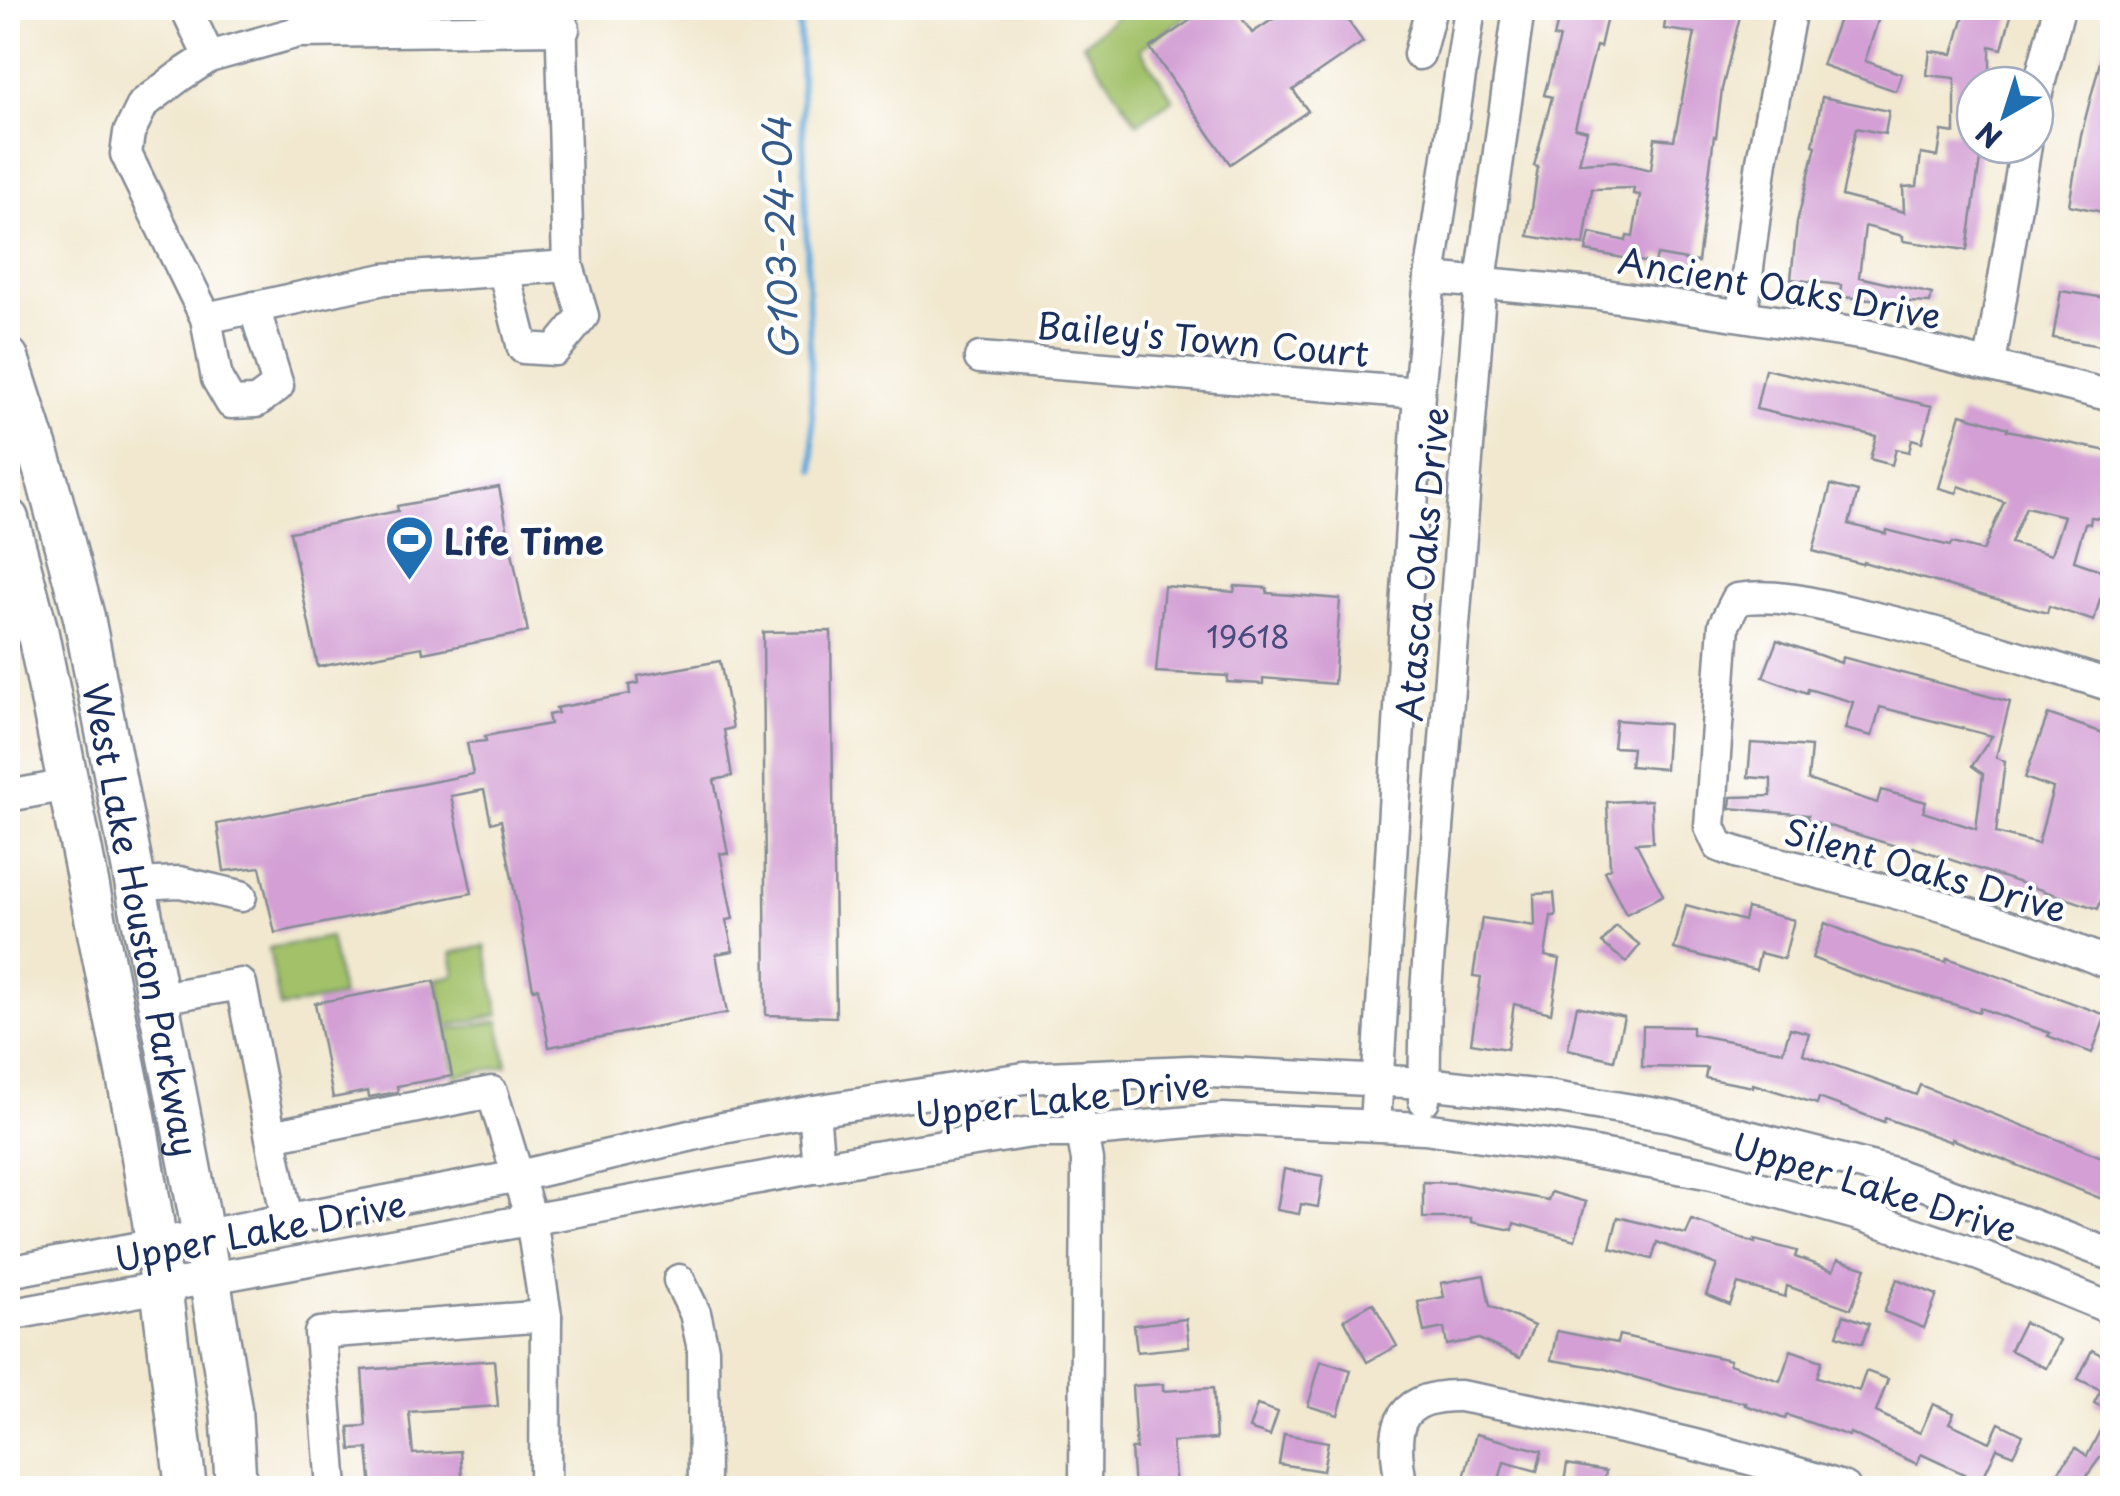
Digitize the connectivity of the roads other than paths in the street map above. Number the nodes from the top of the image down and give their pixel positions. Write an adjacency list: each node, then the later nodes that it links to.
1 (186, 8): 9 (street)
2 (1431, 8): 8 (street)
3 (1470, 8): 14 (street, Atasca Oaks Drive)
4 (1519, 8): 15 (street, Atasca Oaks Drive)
5 (1791, 8): 17 (street)
6 (2059, 8): 10 (street)
7 (562, 18): 9 (street); 12 (street)
8 (1419, 54)
9 (209, 58): 18 (street)
10 (2044, 65)
11 (2023, 165): 21 (street)
12 (568, 266): 13 (street); 13 (street)
13 (504, 272): 16 (street)
14 (1430, 278): 15 (street, Ancient Oaks Drive); 22 (street, Atasca Oaks Drive)
15 (1481, 281): 17 (street, Ancient Oaks Drive); 27 (street, Atasca Oaks Drive)
16 (254, 307): 18 (street); 18 (street)
17 (1742, 314): 21 (street, Ancient Oaks Drive)
18 (206, 318)
19 (8, 358): 30 (main road, West Lake Houston Parkway)
20 (980, 358): 22 (street, Bailey's Town Court)
21 (1990, 364): 23 (street, Ancient Oaks Drive)
22 (1419, 393): 26 (street, Atasca Oaks Drive)
23 (2112, 396)
24 (8, 520): 28 (main road, West Lake Houston Parkway)
25 (2112, 686): 33 (street, Silent Oaks Drive)
26 (1398, 745): 27 (street); 36 (street, Atasca Oaks Drive)
27 (1444, 749): 37 (street, Atasca Oaks Drive)
28 (68, 784): 29 (street); 31 (main road, West Lake Houston Parkway)
29 (8, 796)
30 (135, 884): 31 (main road); 32 (street); 34 (main road, West Lake Houston Parkway)
31 (90, 892): 50 (main road, West Lake Houston Parkway)
32 (241, 896)
33 (2112, 965)
34 (159, 998): 42 (street); 49 (main road, West Lake Houston Parkway)
35 (1072, 1077): 36 (street, Upper Lake Drive); 38 (street, Upper Lake Drive); 41 (street)
36 (1375, 1081): 37 (street, Upper Lake Drive); 39 (street, Atasca Oaks Drive)
37 (1425, 1083): 40 (street, Atasca Oaks Drive); 43 (street, Upper Lake Drive)
38 (814, 1112): 44 (street); 45 (street, Upper Lake Drive)
39 (1374, 1124): 40 (street, Upper Lake Drive); 41 (street, Upper Lake Drive)
40 (1424, 1128): 46 (street, Upper Lake Drive)
41 (1081, 1132): 44 (street, Upper Lake Drive); 64 (street)
42 (271, 1136): 45 (street); 48 (street)
43 (1834, 1158): 46 (street); 51 (street, Upper Lake Drive)
44 (820, 1168): 47 (street, Upper Lake Drive)
45 (519, 1176): 47 (street); 48 (street, Upper Lake Drive)
46 (1820, 1204): 56 (street, Upper Lake Drive)
47 (530, 1219): 53 (street, Upper Lake Drive); 58 (street)
48 (288, 1220): 49 (street, Upper Lake Drive)
49 (202, 1236): 50 (street, Upper Lake Drive); 53 (main road, West Lake Houston Parkway)
50 (156, 1244): 52 (street, Upper Lake Drive); 55 (main road, West Lake Houston Parkway)
51 (2112, 1254)
52 (8, 1272)
53 (208, 1278): 55 (street, Upper Lake Drive); 60 (main road, West Lake Houston Parkway)
54 (679, 1280): 63 (street)
55 (162, 1287): 57 (street, Upper Lake Drive); 59 (main road, West Lake Houston Parkway)
56 (2112, 1309)
57 (8, 1315)
58 (546, 1316): 61 (street); 62 (street)
59 (186, 1488)
60 (236, 1488)
61 (332, 1488)
62 (545, 1488)
63 (704, 1488)
64 (1085, 1488)
65 (1402, 1488): 66 (street)
66 (1845, 1488)

